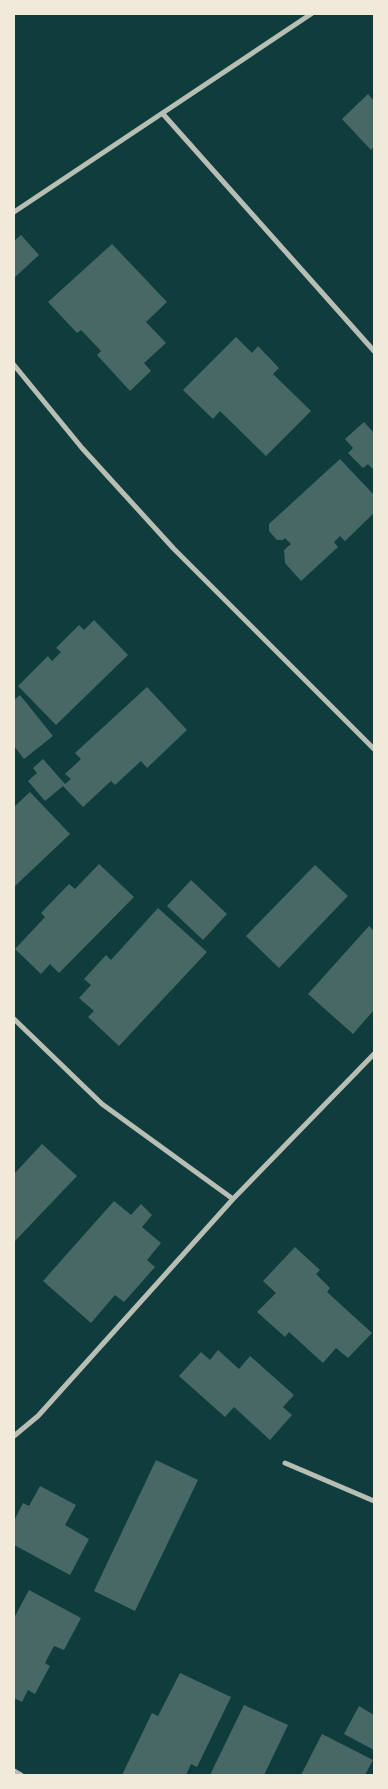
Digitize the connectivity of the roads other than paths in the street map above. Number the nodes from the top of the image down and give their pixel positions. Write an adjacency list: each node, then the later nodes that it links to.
1 (311, 14): 2 (street)
2 (163, 114): 3 (street); 4 (street)
3 (14, 212)
4 (374, 351)
5 (14, 365): 6 (street)
6 (374, 749)
7 (14, 1019): 9 (street)
8 (374, 1054): 9 (street)
9 (233, 1199): 10 (street)
10 (14, 1436)
11 (284, 1463): 12 (street)
12 (374, 1501)
13 (14, 1771): 14 (street)
14 (21, 1775)

